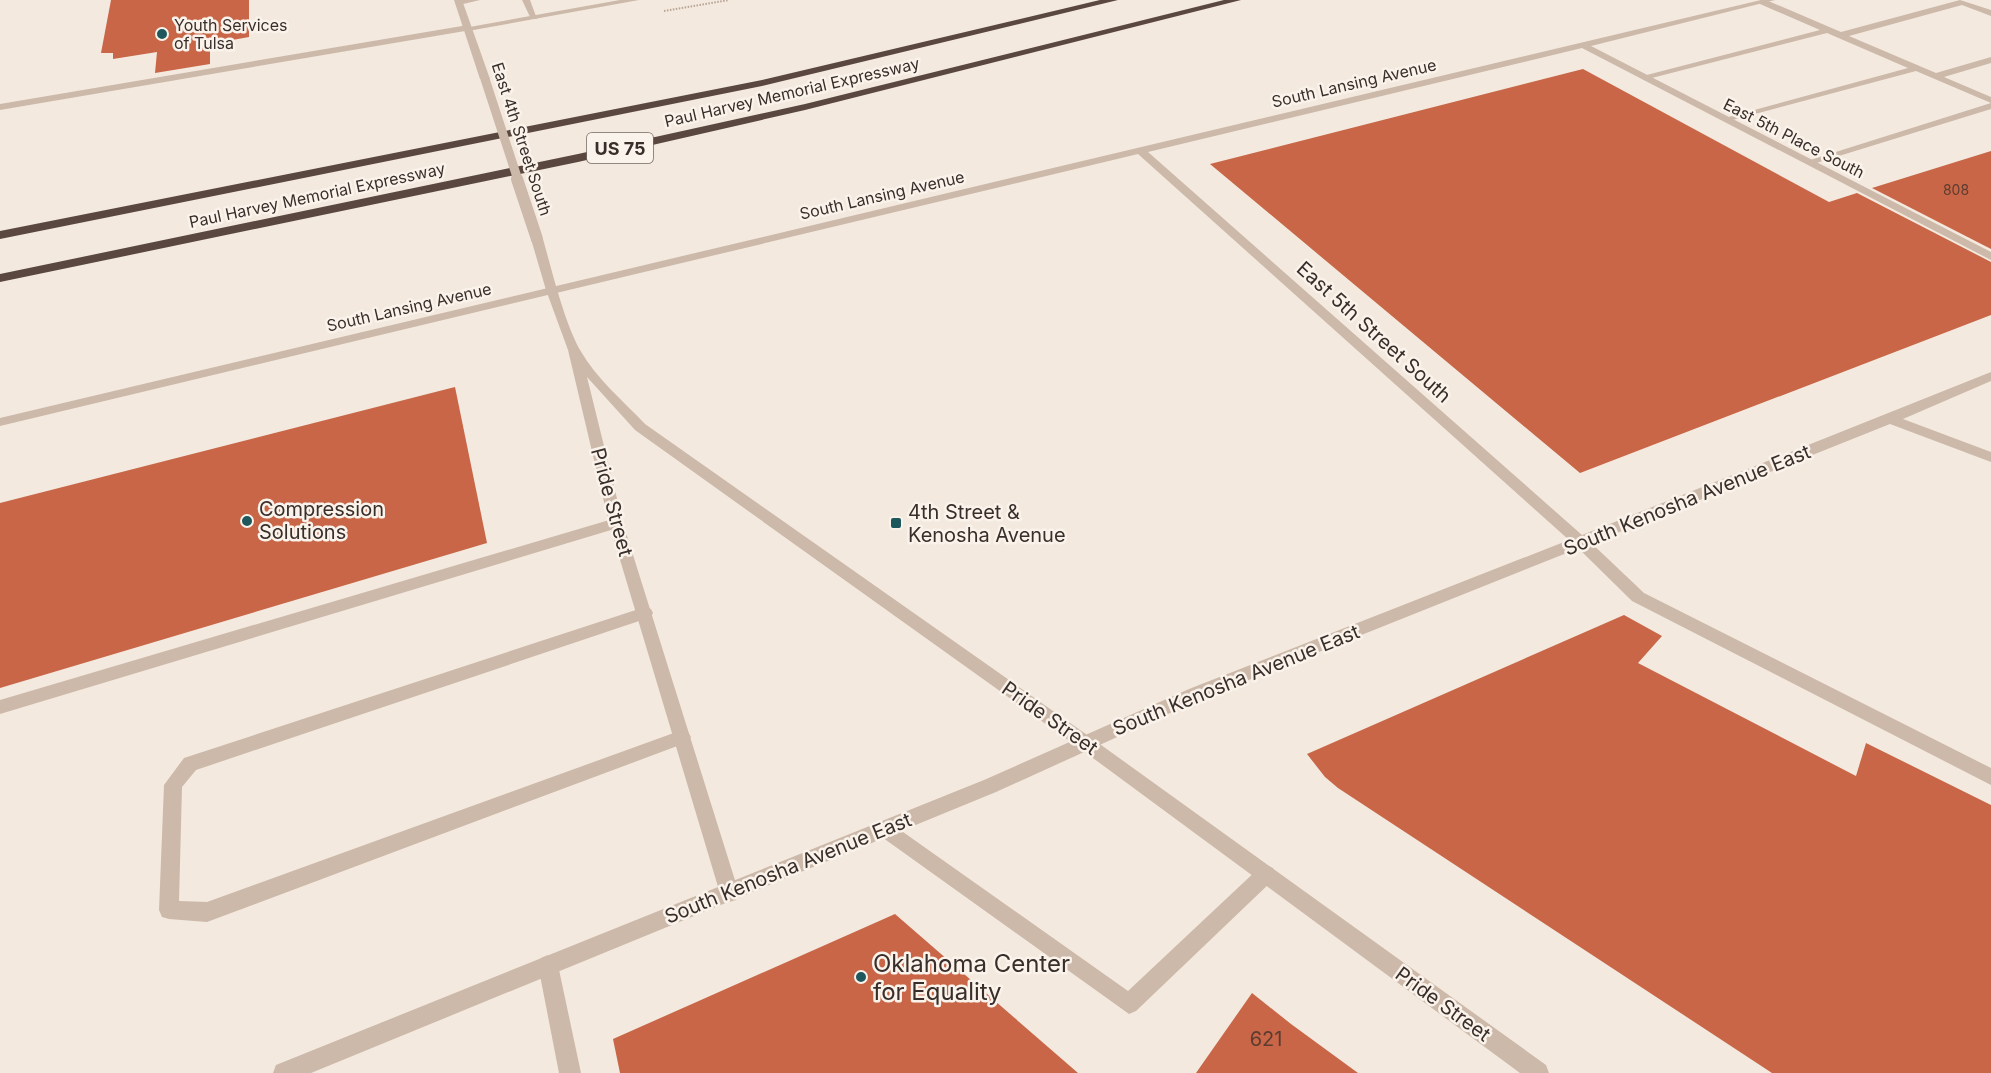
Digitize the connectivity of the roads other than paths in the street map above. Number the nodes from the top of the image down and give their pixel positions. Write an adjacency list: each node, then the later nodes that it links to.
1 (476, 0): 6 (street)
2 (526, 0): 9 (street)
3 (635, 0): 9 (street)
4 (1113, 0): 24 (highway, Paul Harvey Memorial Expressway / US 75)
5 (1236, 0): 26 (highway, Paul Harvey Memorial Expressway / US 75)
6 (459, 1): 10 (street, East 4th Street South)
7 (1767, 1): 11 (street); 13 (street, South Lansing Avenue)
8 (1991, 13): 12 (street)
9 (534, 17): 10 (street)
10 (468, 28): 20 (street); 27 (street, East 4th Street South, bridge)
11 (1828, 30): 12 (street); 17 (street)
12 (1840, 35): 15 (street)
13 (1583, 45): 17 (street, East 5th Place South); 22 (street, South Lansing Avenue)
14 (1991, 60): 16 (street)
15 (1917, 68): 16 (street); 21 (street)
16 (1936, 76): 18 (street)
17 (1644, 77): 21 (street, East 5th Place South)
18 (1991, 100)
19 (1991, 106): 23 (street)
20 (0, 107)
21 (1728, 120): 23 (street, East 5th Place South)
22 (1141, 151): 27 (street, South Lansing Avenue); 34 (street, East 5th Street South)
23 (1809, 162): 25 (street, East 5th Place South)
24 (0, 235)
25 (1991, 257)
26 (0, 278)
27 (552, 290): 28 (street, Pride Street); 31 (street, South Lansing Avenue)
28 (574, 350): 33 (street, Pride Street); 38 (street, Pride Street)
29 (1991, 376): 30 (street, South Kenosha Avenue East)
30 (1890, 419): 32 (street); 34 (street, South Kenosha Avenue East)
31 (0, 422)
32 (1991, 457)
33 (616, 523): 35 (street, Pride Street); 36 (street)
34 (1581, 542): 38 (street, South Kenosha Avenue East); 39 (street, East 5th Street South)
35 (645, 613): 37 (street, Pride Street); 37 (street)
36 (0, 707)
37 (682, 737): 42 (street, Pride Street)
38 (1084, 742): 40 (street, South Kenosha Avenue East); 41 (street, Pride Street)
39 (1991, 777)
40 (886, 829): 41 (street); 42 (street, South Kenosha Avenue East)
41 (1266, 874): 46 (street, Pride Street)
42 (729, 893): 43 (street, South Kenosha Avenue East)
43 (548, 965): 44 (street, South Kenosha Avenue East); 45 (street)
44 (284, 1073)
45 (570, 1073)
46 (1538, 1073)

